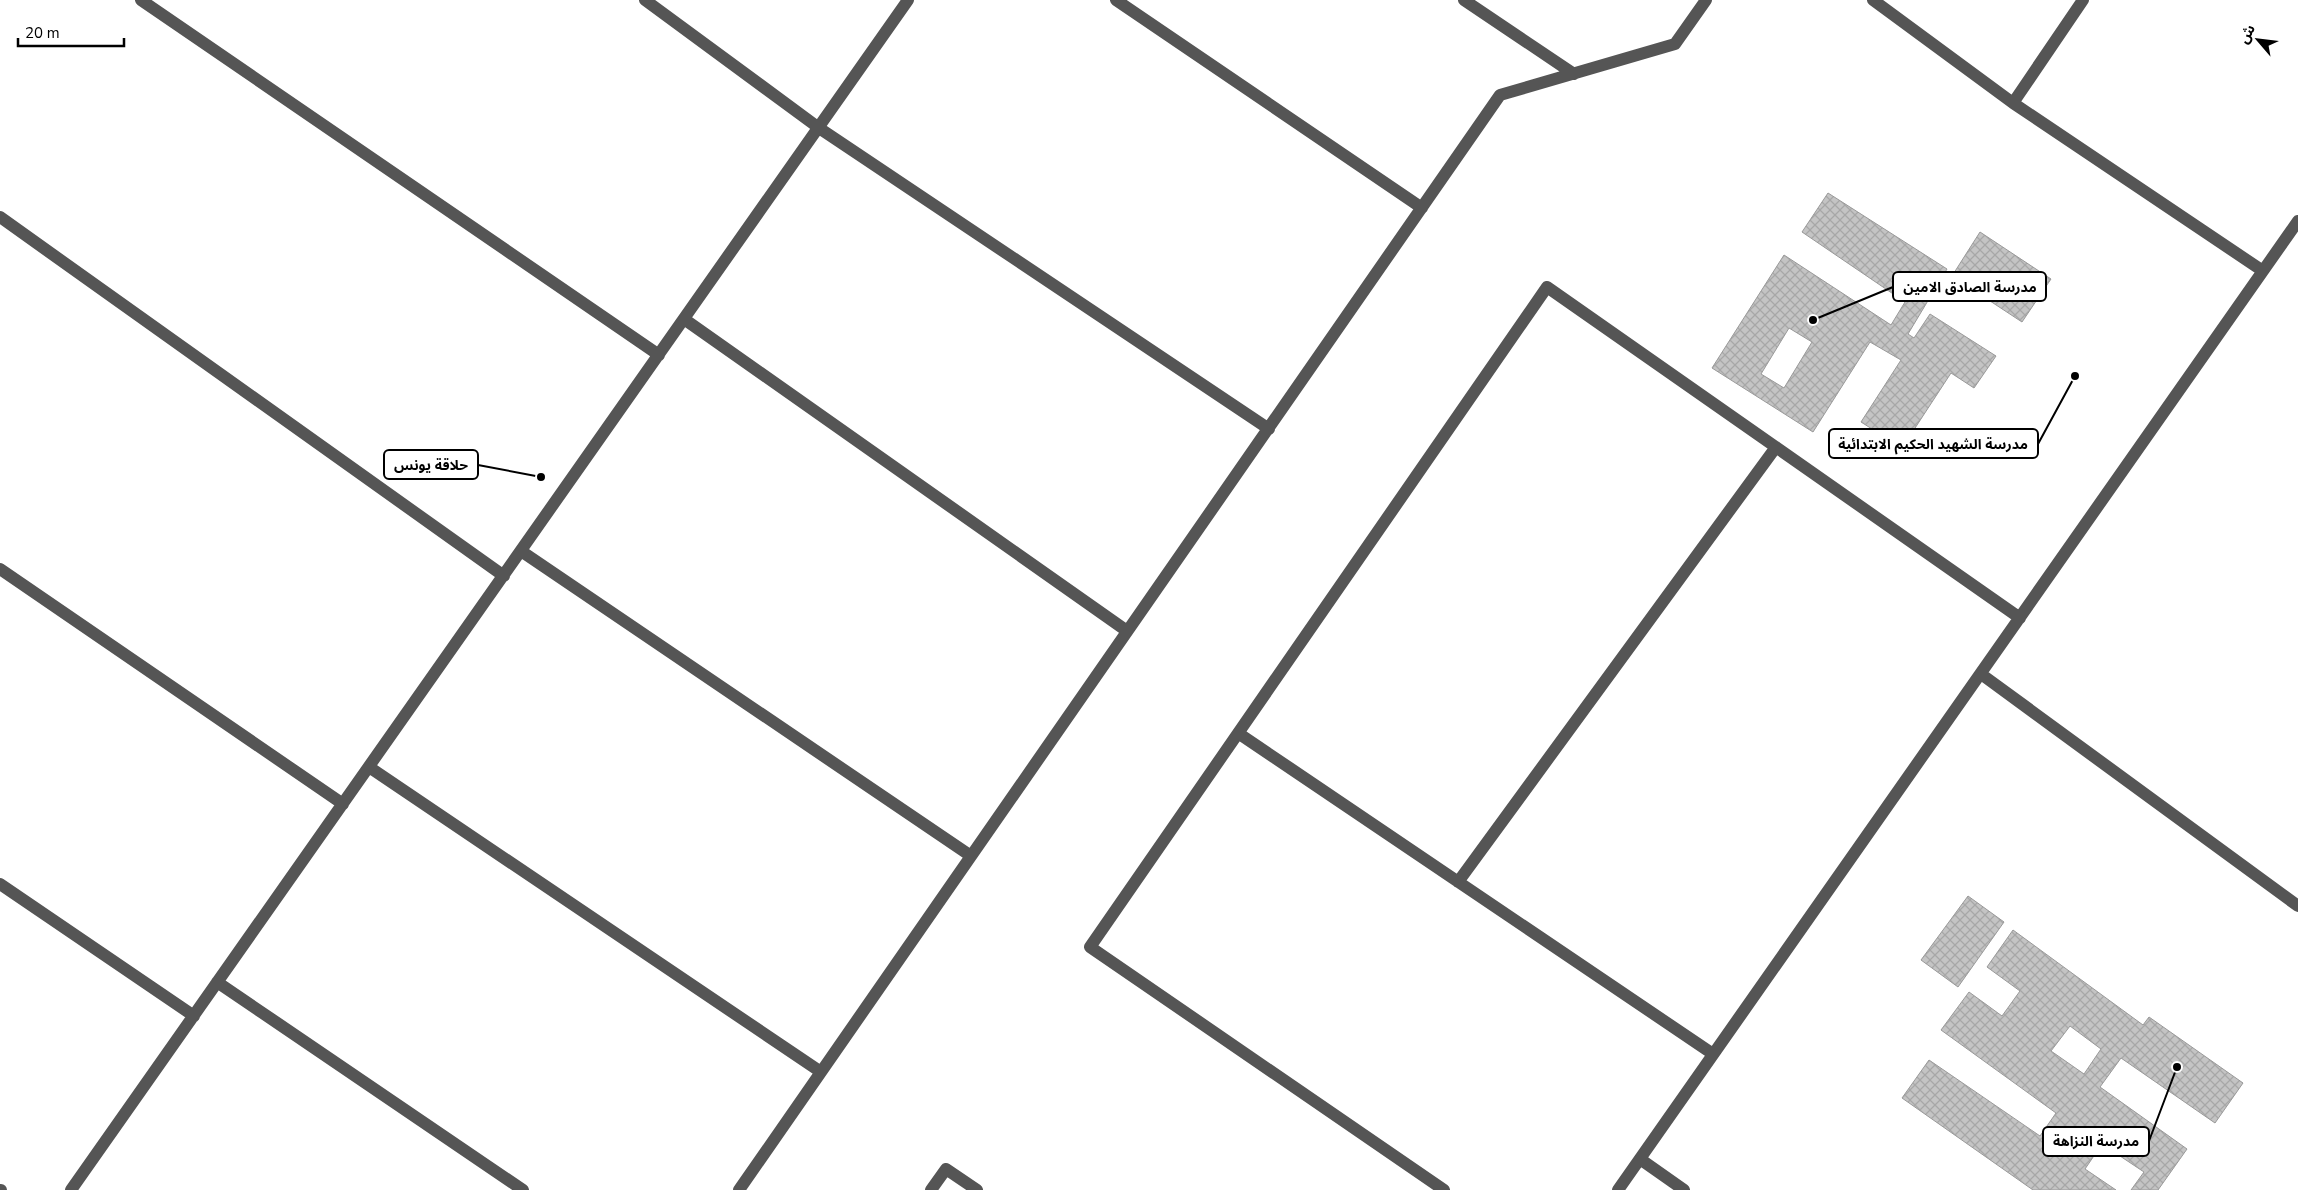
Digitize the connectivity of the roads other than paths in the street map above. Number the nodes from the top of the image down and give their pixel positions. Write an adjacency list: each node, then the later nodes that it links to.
1 (141, 0): 17 (street)
2 (645, 0): 11 (street)
3 (908, 0): 11 (street)
4 (1116, 0): 12 (street)
5 (1464, 0): 9 (street)
6 (1706, 0): 9 (street)
7 (1873, 0): 10 (street)
8 (2083, 0): 10 (street)
9 (1574, 74): 12 (street)
10 (2013, 102): 15 (street)
11 (819, 128): 16 (street); 18 (street)
12 (1422, 208): 18 (street)
13 (0, 217): 22 (street)
14 (2298, 221): 15 (street)
15 (2263, 271): 23 (street)
16 (684, 319): 17 (street); 24 (street)
17 (659, 355): 20 (street)
18 (1269, 429): 24 (street)
19 (1776, 447): 23 (street); 26 (street); 30 (street)
20 (521, 551): 22 (street); 29 (street)
21 (0, 569): 28 (street)
22 (504, 576): 27 (street)
23 (2020, 618): 25 (street)
24 (1127, 632): 29 (street)
25 (1981, 674): 32 (street); 35 (street)
26 (1238, 733): 30 (street); 43 (street)
27 (369, 767): 28 (street); 36 (street)
28 (343, 804): 33 (street)
29 (971, 856): 36 (street)
30 (1458, 882): 35 (street)
31 (0, 884): 34 (street)
32 (2298, 906)
33 (217, 982): 34 (street); 39 (street)
34 (194, 1016): 38 (street)
35 (1713, 1054): 37 (street)
36 (821, 1072): 40 (street)
37 (1640, 1159): 44 (street); 45 (street)
38 (71, 1190)
39 (524, 1190)
40 (739, 1190)
41 (932, 1190): 42 (street)
42 (977, 1190)
43 (1444, 1190)
44 (1618, 1190)
45 (1684, 1190)

